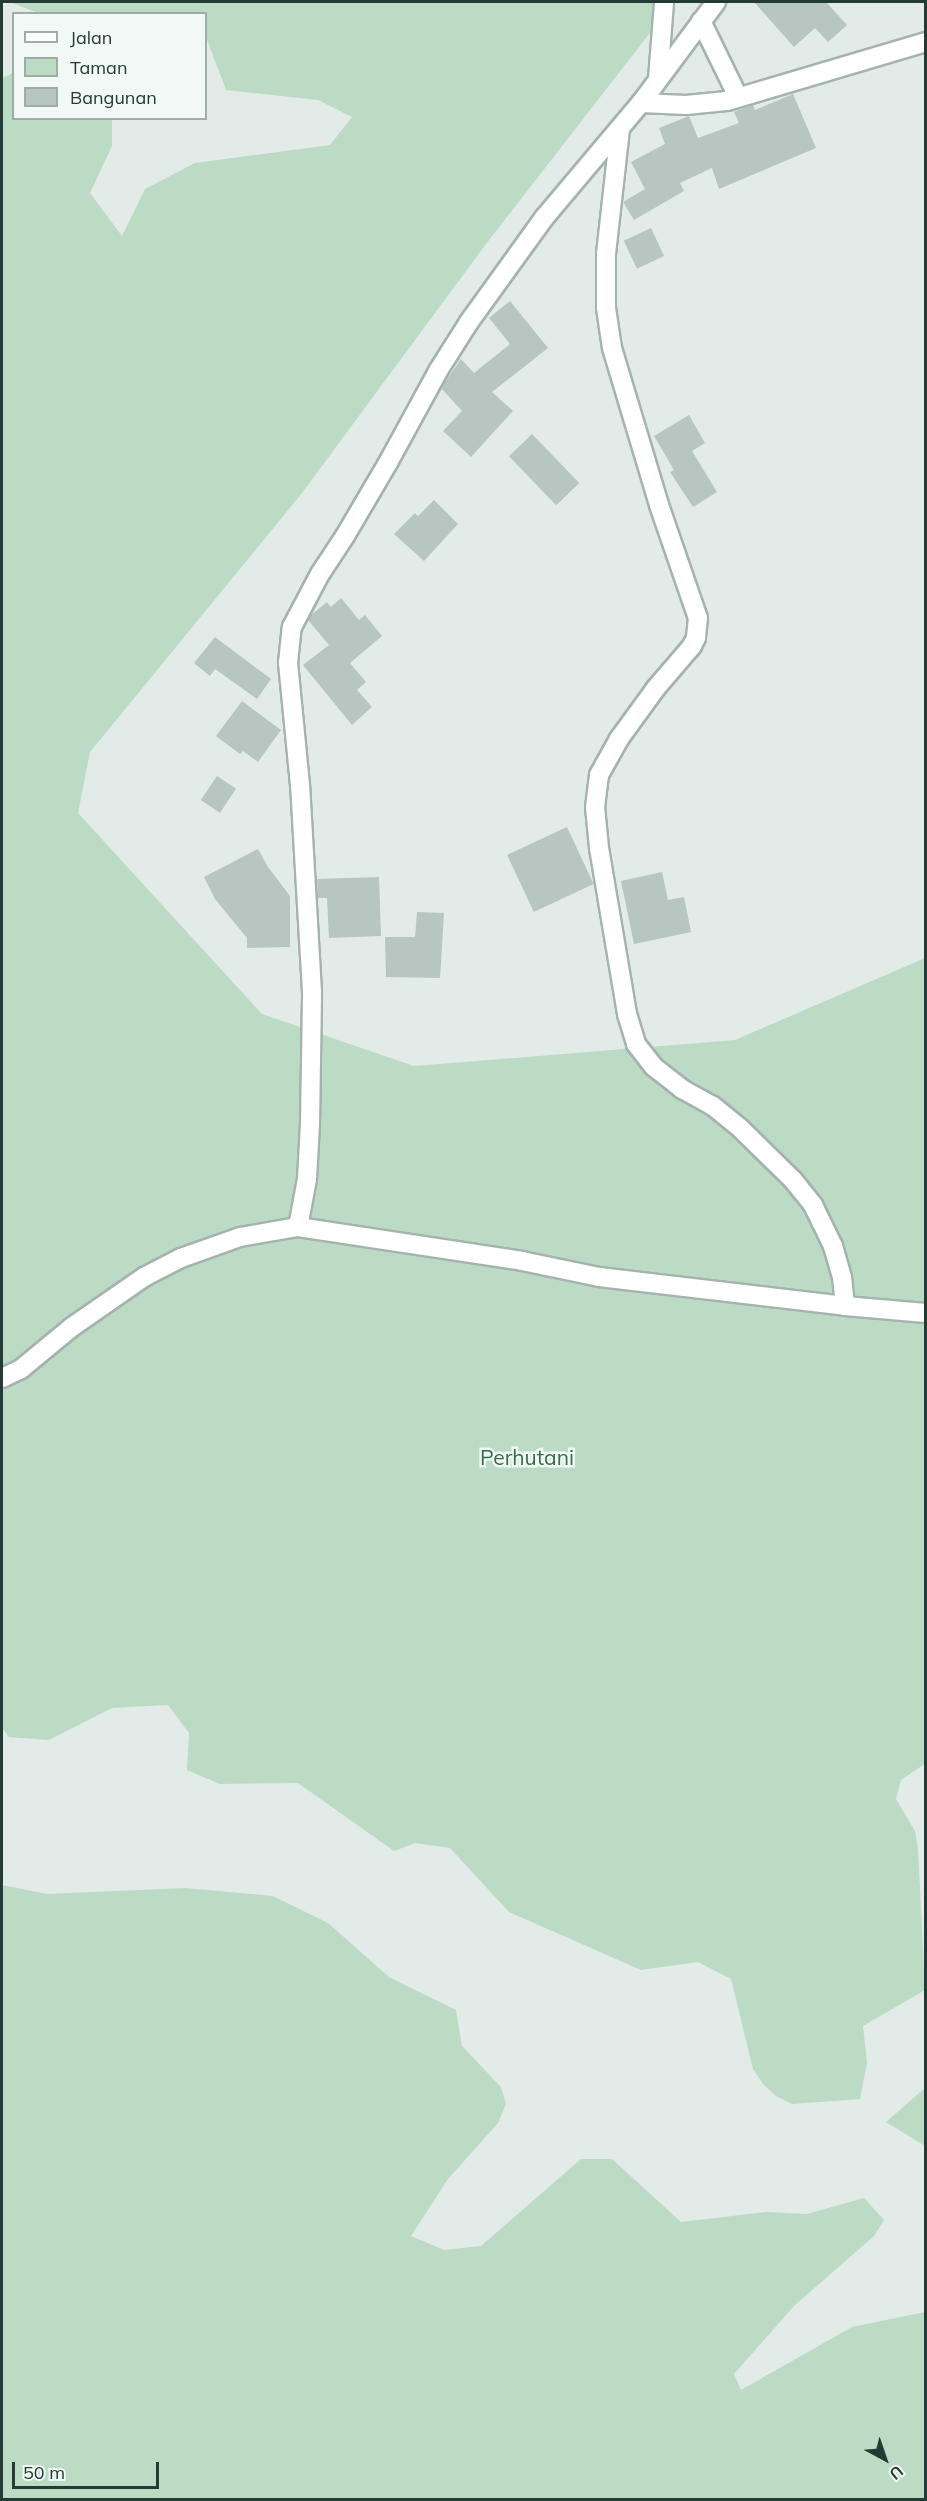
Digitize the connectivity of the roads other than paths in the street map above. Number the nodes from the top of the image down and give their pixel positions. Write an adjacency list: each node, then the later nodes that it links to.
1 (664, 2): 5 (street)
2 (716, 2): 3 (street)
3 (701, 21): 5 (street); 6 (street)
4 (926, 42): 6 (street)
5 (658, 79): 7 (street)
6 (738, 98): 7 (street)
7 (641, 103): 8 (street)
8 (620, 129): 9 (street); 10 (street)
9 (298, 1227): 10 (street); 12 (street)
10 (845, 1306): 11 (street)
11 (926, 1313)
12 (2, 1378)

